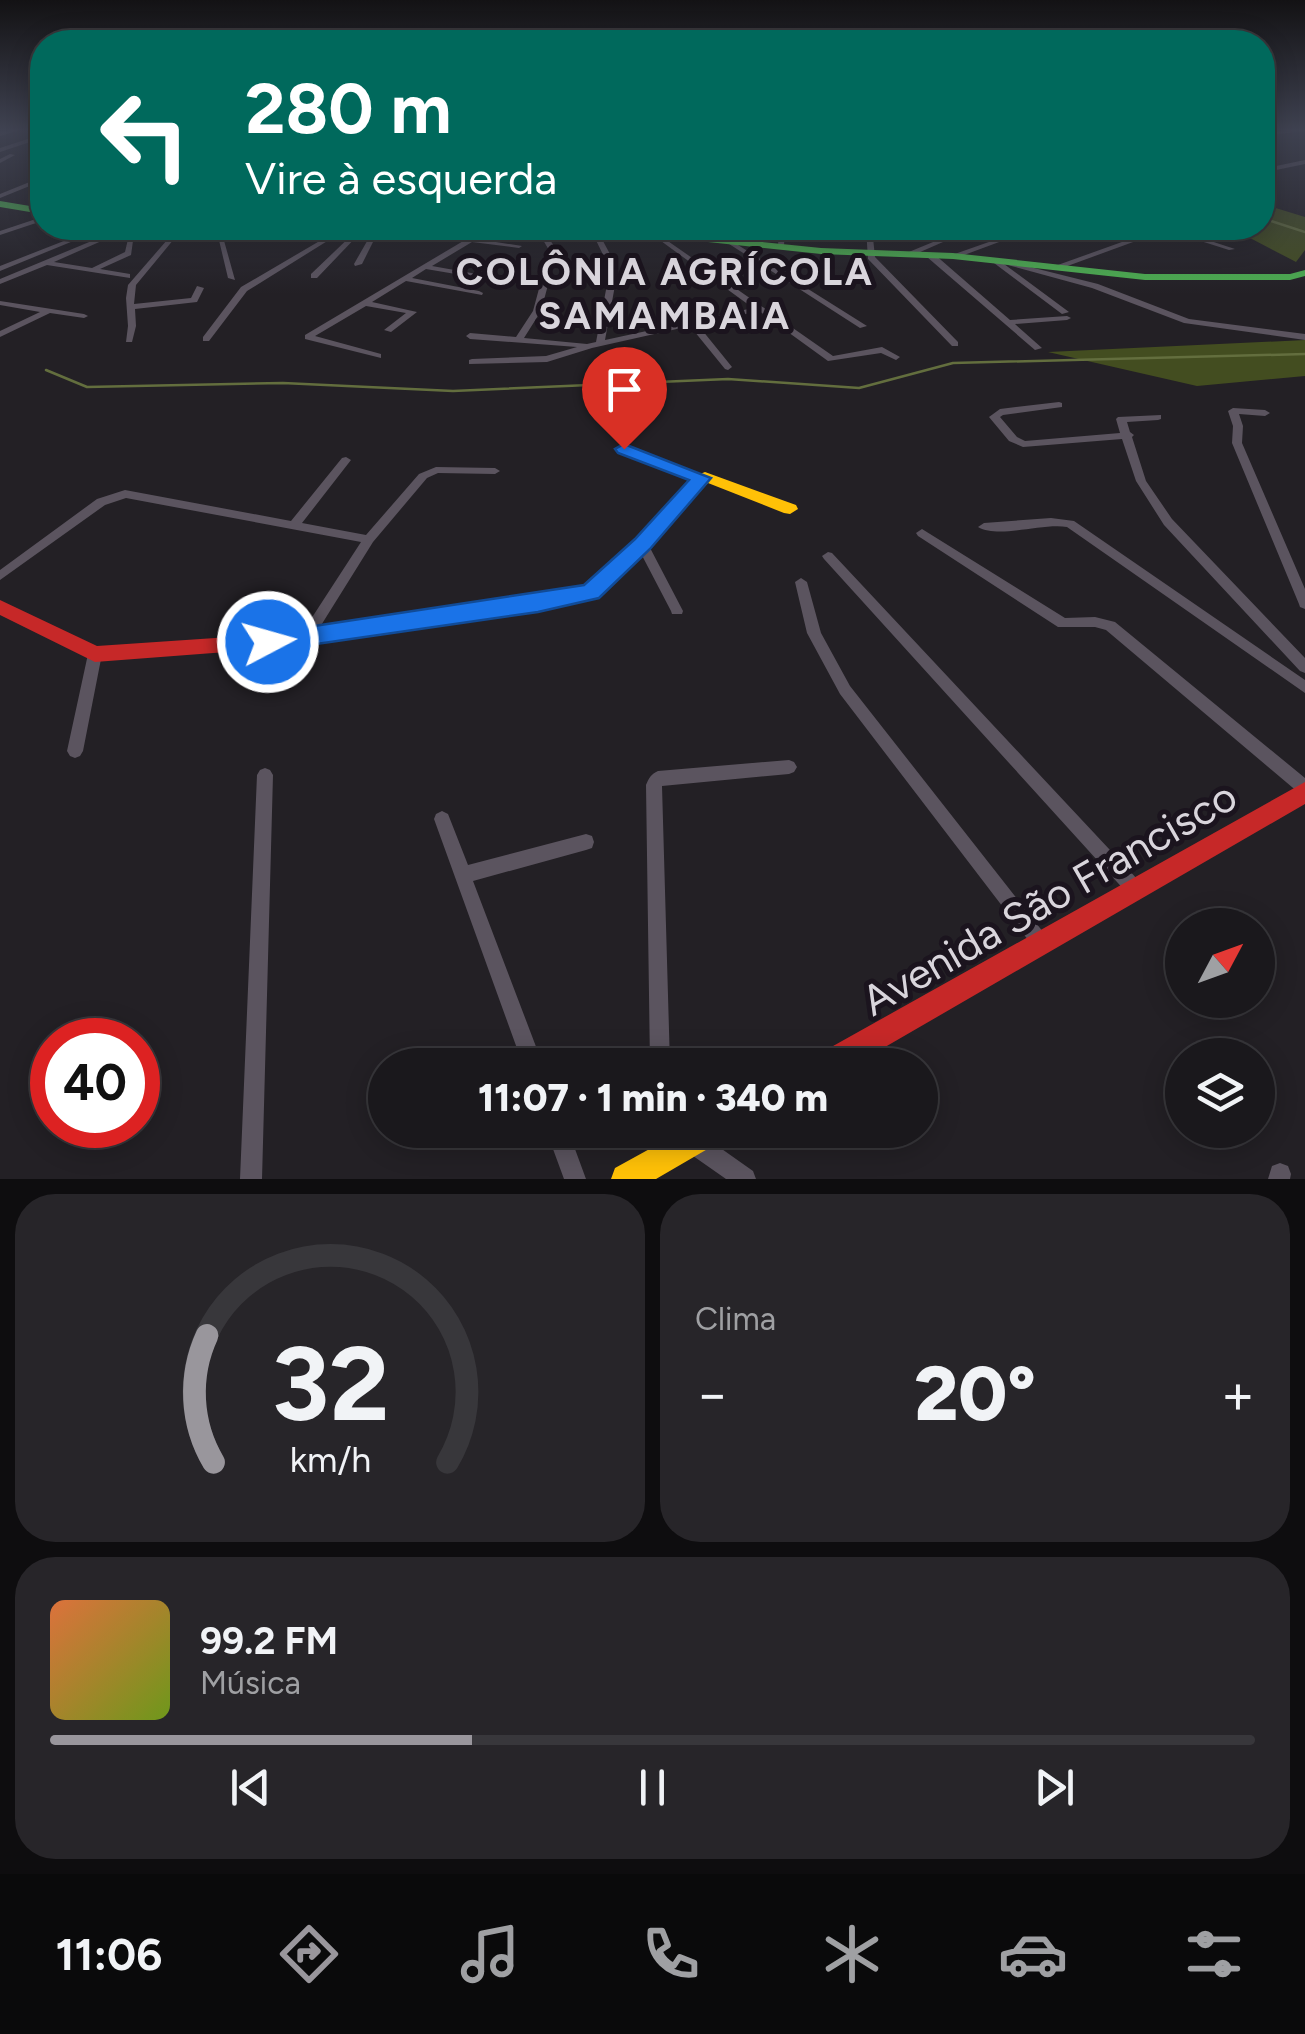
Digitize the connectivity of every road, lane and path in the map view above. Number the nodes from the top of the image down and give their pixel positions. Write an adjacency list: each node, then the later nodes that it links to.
1 (30, 185): 2 (street)
2 (0, 200): 3 (street)
3 (30, 212)
4 (30, 222): 5 (street)
5 (0, 234)
6 (72, 240): 39 (street)
7 (99, 240): 34 (street)
8 (130, 240): 40 (street)
9 (170, 240): 53 (street)
10 (218, 240): 45 (street)
11 (325, 240): 64 (street)
12 (355, 240): 44 (street)
13 (364, 240): 36 (street)
14 (472, 240): 27 (street); 38 (street)
15 (547, 240): 32 (street)
16 (599, 240): 68 (street)
17 (654, 240): 54 (street)
18 (723, 240): 26 (street)
19 (742, 240): 26 (street)
20 (798, 240): 29 (street)
21 (869, 240): 29 (street)
22 (942, 240): 30 (street)
23 (999, 240): 33 (street)
24 (1132, 240): 37 (street)
25 (1203, 240): 28 (street)
26 (728, 241): 59 (street)
27 (519, 246)
28 (1231, 249)
29 (870, 254): 30 (street); 67 (street)
30 (908, 254): 31 (street)
31 (930, 254): 33 (street); 57 (street)
32 (556, 255)
33 (953, 256): 35 (street)
34 (46, 262): 40 (street); 48 (street)
35 (1001, 262): 37 (street); 57 (street); 63 (street)
36 (358, 264)
37 (1059, 266): 42 (street)
38 (426, 267): 46 (street); 47 (street)
39 (0, 269)
40 (93, 270): 43 (street)
41 (548, 270): 66 (street)
42 (1305, 273)
43 (127, 276)
44 (314, 276)
45 (232, 278)
46 (488, 278)
47 (405, 279): 50 (street); 51 (street)
48 (0, 282)
49 (200, 288): 53 (street)
50 (480, 293)
51 (363, 302): 60 (street); 70 (street)
52 (2, 304): 55 (street)
53 (132, 306): 65 (street)
54 (758, 309): 58 (street); 71 (street)
55 (50, 310): 56 (street); 61 (street)
56 (84, 316)
57 (1011, 322): 69 (street)
58 (692, 324): 68 (street); 73 (street)
59 (863, 326)
60 (388, 330)
61 (0, 334)
62 (470, 336): 66 (street)
63 (1305, 337)
64 (206, 339)
65 (128, 340)
66 (518, 340): 68 (street)
67 (955, 344)
68 (595, 345): 72 (street)
69 (1038, 348)
70 (378, 356)
71 (896, 357)
72 (472, 362)
73 (728, 367)
74 (1059, 405): 77 (street)
75 (1265, 413): 91 (street)
76 (1158, 417): 77 (street)
77 (1129, 436): 96 (street)
78 (624, 449): 81 (street)
79 (346, 460): 83 (street)
80 (495, 471): 86 (street)
81 (703, 477): 82 (street); 87 (street)
82 (790, 508)
83 (294, 525): 86 (street); 89 (street)
84 (984, 526): 97 (street)
85 (922, 534): 101 (street)
86 (369, 540): 94 (street)
87 (642, 544): 93 (street); 94 (street)
88 (828, 556): 105 (street)
89 (0, 576)
90 (801, 582): 106 (street)
91 (1305, 604)
92 (0, 607): 95 (street)
93 (677, 611)
94 (305, 639): 95 (street)
95 (95, 654): 98 (street)
96 (1305, 667)
97 (1305, 686)
98 (75, 751)
99 (789, 767): 108 (street)
100 (265, 775): 115 (street)
101 (1305, 790): 105 (street, Avenida São Francisco)
102 (442, 819): 104 (street)
103 (586, 842): 104 (street)
104 (463, 874): 107 (street)
105 (1134, 887): 106 (street, Avenida São Francisco)
106 (1041, 944): 109 (street, Avenida São Francisco)
107 (527, 1048)
108 (660, 1048)
109 (857, 1048)
110 (564, 1148): 116 (street)
111 (662, 1148): 114 (street)
112 (681, 1148): 114 (street)
113 (701, 1148): 118 (street)
114 (662, 1158): 117 (street)
115 (250, 1179)
116 (575, 1179)
117 (626, 1179)
118 (746, 1179)

